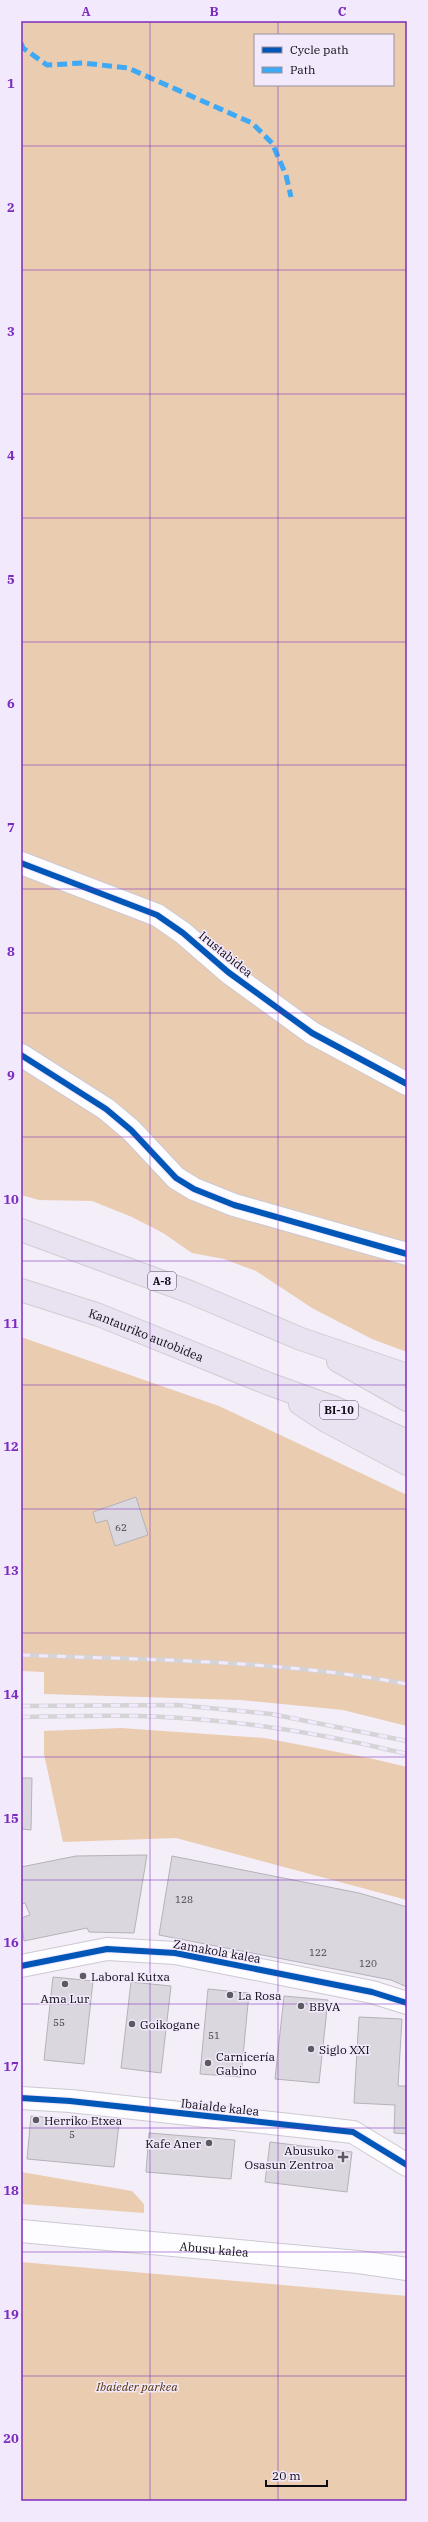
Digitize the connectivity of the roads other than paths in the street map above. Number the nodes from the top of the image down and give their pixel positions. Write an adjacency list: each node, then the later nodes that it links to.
1 (21, 863): 3 (street, Irustabidea)
2 (21, 1055): 5 (street)
3 (407, 1084)
4 (21, 1230): 7 (highway, A-8)
5 (407, 1254)
6 (21, 1290): 9 (highway, Kantauriko autobidea)
7 (301, 1339): 8 (highway); 10 (highway)
8 (407, 1375)
9 (269, 1384): 11 (highway, BI-10); 12 (highway)
10 (407, 1400)
11 (407, 1441)
12 (407, 1464)
13 (21, 1966): 14 (street, Zamakola kalea)
14 (407, 2003)
15 (21, 2098): 16 (street, Ibaialde kalea)
16 (407, 2165)
17 (21, 2231): 18 (street, Abusu kalea)
18 (407, 2270)

